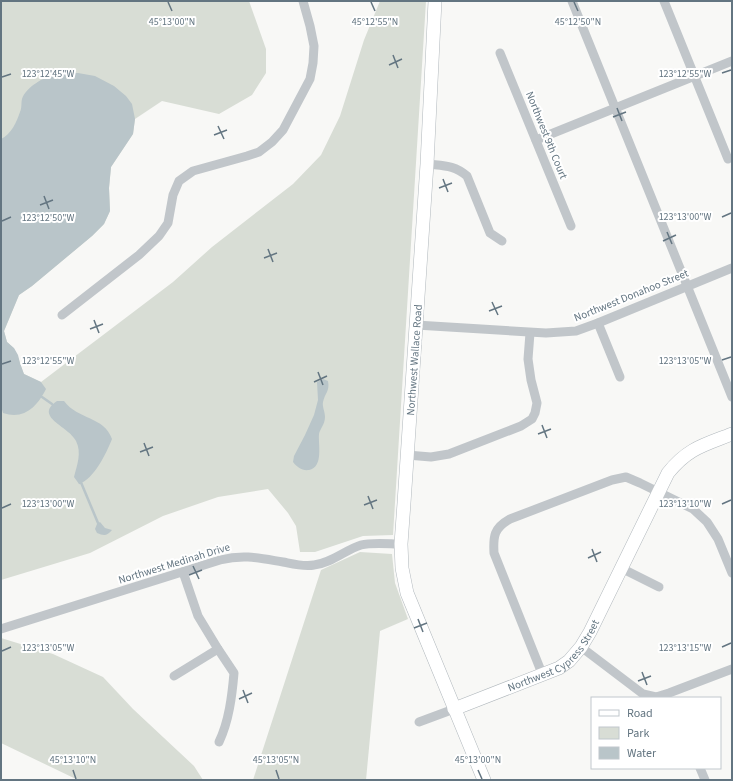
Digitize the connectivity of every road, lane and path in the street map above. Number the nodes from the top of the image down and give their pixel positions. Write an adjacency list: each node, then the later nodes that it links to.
1 (303, 1): 16 (street)
2 (435, 1): 11 (street, Northwest Wallace Road)
3 (572, 1): 8 (street)
4 (664, 1): 7 (street)
5 (500, 54): 9 (street, Northwest 9th Court)
6 (732, 60): 7 (street)
7 (695, 76): 8 (street); 10 (street)
8 (615, 108): 9 (street); 15 (street)
9 (536, 140): 12 (street, Northwest 9th Court)
10 (728, 159)
11 (427, 164): 13 (street); 18 (street, Northwest Wallace Road)
12 (571, 226)
13 (502, 241)
14 (732, 268): 15 (street, Northwest Donahoo Street)
15 (687, 286): 17 (street, Northwest Donahoo Street); 21 (street)
16 (62, 315)
17 (598, 323): 19 (street, Northwest Donahoo Street); 20 (street)
18 (416, 325): 19 (street, Northwest Donahoo Street); 23 (street, Northwest Wallace Road)
19 (530, 333): 23 (street)
20 (620, 377)
21 (732, 397)
22 (732, 434): 24 (street, Northwest Cypress Street)
23 (407, 455): 25 (street, Northwest Wallace Road)
24 (659, 492): 26 (street, Northwest Cypress Street); 28 (street); 35 (street)
25 (401, 544): 27 (street, Northwest Medinah Drive); 37 (street, Northwest Wallace Road)
26 (621, 568): 29 (street); 31 (street, Northwest Cypress Street)
27 (183, 572): 30 (street, Northwest Medinah Drive); 32 (street)
28 (732, 573)
29 (659, 587)
30 (1, 629)
31 (580, 648): 35 (street, Northwest Cypress Street); 36 (street)
32 (218, 650): 34 (street); 39 (street)
33 (732, 669): 36 (street)
34 (174, 676)
35 (543, 676): 37 (street, Northwest Cypress Street)
36 (670, 696)
37 (454, 709): 38 (street); 41 (street, Northwest Wallace Road)
38 (419, 722)
39 (219, 742)
40 (700, 769): 42 (street)
41 (484, 780)
42 (705, 780)

